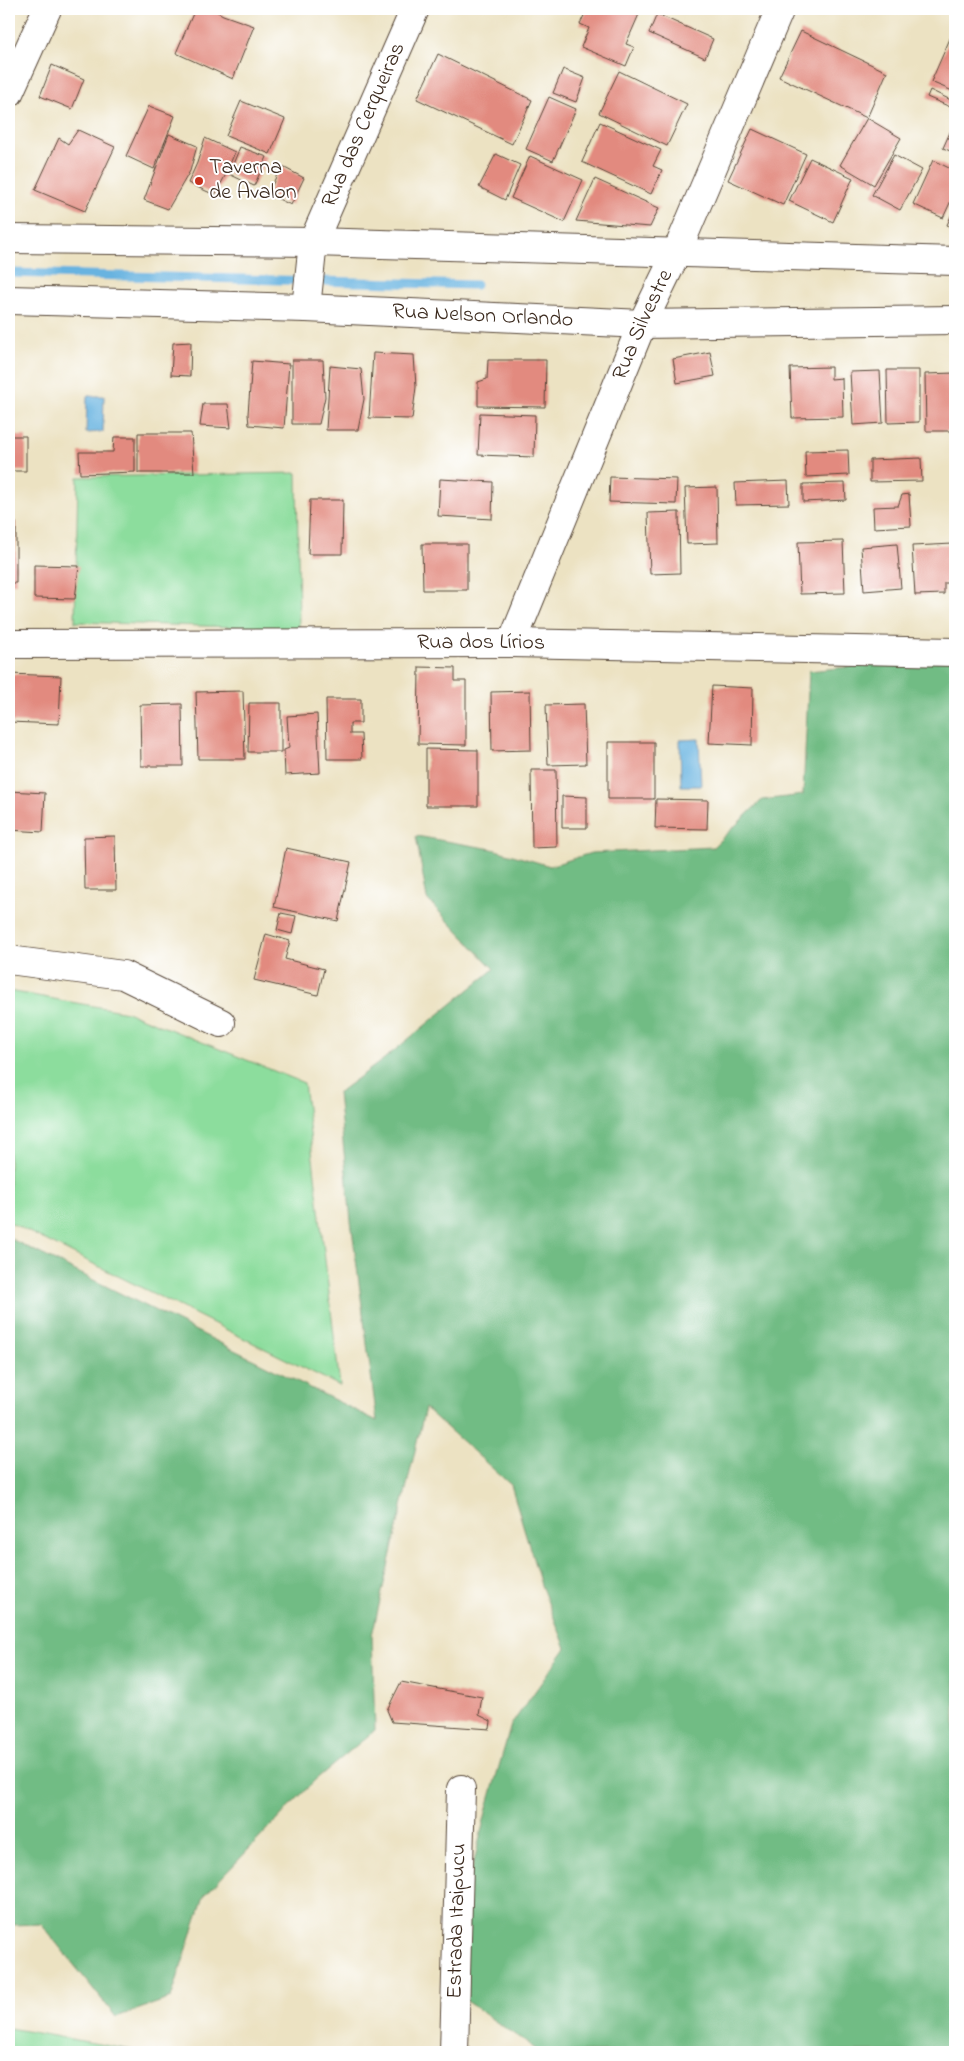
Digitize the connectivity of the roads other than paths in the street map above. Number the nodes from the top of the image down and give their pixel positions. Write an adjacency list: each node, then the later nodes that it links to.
1 (47, 9): 4 (street)
2 (414, 9): 6 (street, Rua das Cerqueiras)
3 (780, 9): 7 (street, Rua Silvestre)
4 (9, 93)
5 (9, 239): 6 (street)
6 (313, 242): 7 (street); 10 (street, Rua das Cerqueiras)
7 (676, 254): 8 (street); 12 (street, Rua Silvestre)
8 (955, 261)
9 (9, 300): 10 (street, Rua Nelson Orlando)
10 (306, 308): 12 (street, Rua Nelson Orlando)
11 (955, 320): 12 (street, Rua Nelson Orlando)
12 (642, 324): 13 (street, Rua Silvestre)
13 (512, 643): 14 (street, Rua dos Lírios); 15 (street, Rua dos Lírios)
14 (9, 644)
15 (955, 652)
16 (9, 960): 17 (street)
17 (221, 1024)
18 (461, 1789): 19 (street, Estrada Itaipucu)
19 (454, 2052)

